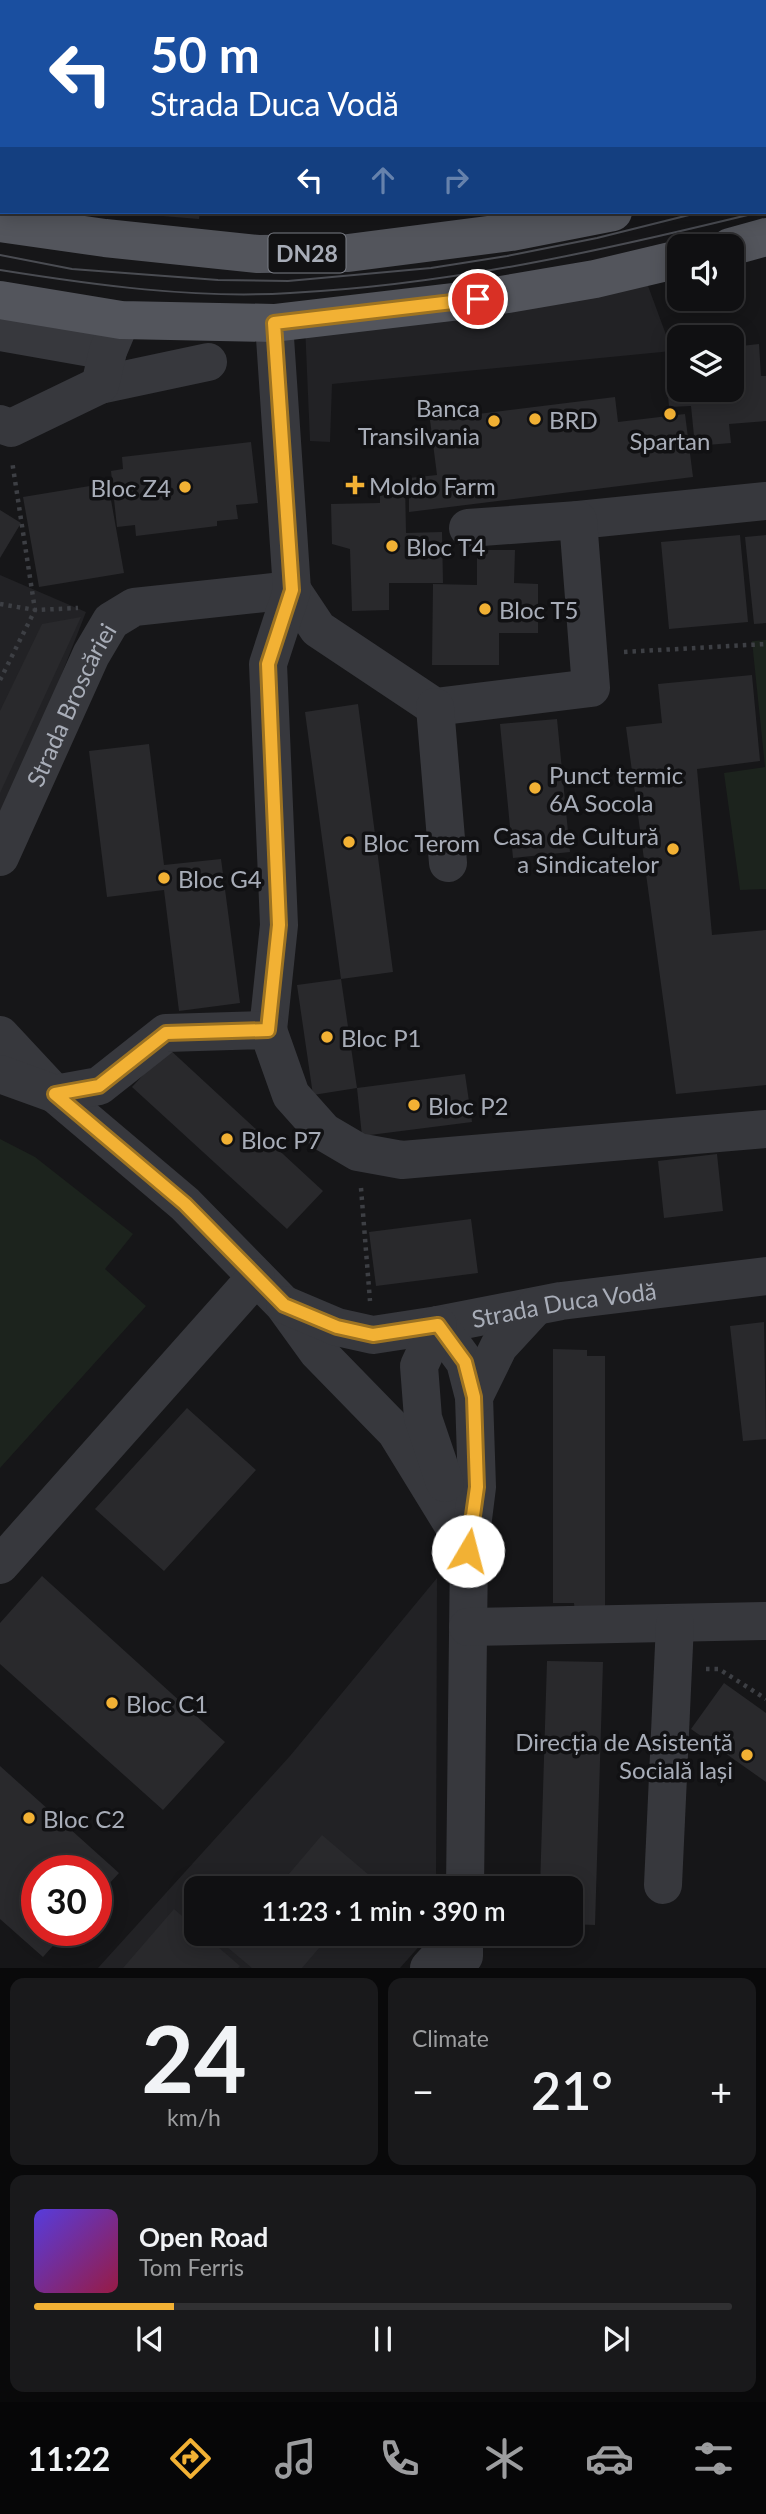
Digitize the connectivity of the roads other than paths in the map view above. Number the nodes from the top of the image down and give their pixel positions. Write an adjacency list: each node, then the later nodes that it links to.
1 (603, 214): 2 (main road, DN28)
2 (0, 223)
3 (766, 237): 4 (main road)
4 (744, 243)
5 (667, 262): 7 (main road)
6 (0, 300): 9 (main road)
7 (274, 323): 9 (main road); 15 (street)
8 (0, 332): 9 (street)
9 (110, 352): 10 (street); 11 (street)
10 (208, 362)
11 (5, 426)
12 (766, 500): 13 (street)
13 (578, 520): 14 (street); 16 (street)
14 (468, 528)
15 (292, 590): 16 (street); 17 (street, Strada Broscăriei); 19 (street)
16 (436, 706): 18 (street)
17 (0, 857)
18 (448, 863)
19 (268, 1030): 22 (street); 23 (street)
20 (0, 1035): 22 (street)
21 (0, 1074): 22 (street)
22 (55, 1094): 25 (street)
23 (765, 1138)
24 (766, 1276): 27 (street, Strada Duca Vodă)
25 (256, 1277): 26 (street); 31 (street)
26 (284, 1305): 28 (street, Strada Duca Vodă); 30 (street)
27 (535, 1307): 28 (street, Strada Duca Vodă); 29 (street)
28 (438, 1325): 29 (street); 30 (street)
29 (474, 1397): 30 (street)
30 (468, 1551): 34 (street)
31 (0, 1565)
32 (766, 1621): 33 (street)
33 (675, 1624): 34 (street); 36 (street)
34 (468, 1627): 35 (street)
35 (465, 1876)
36 (663, 1885)
37 (464, 1952): 38 (street)
38 (429, 1968)

